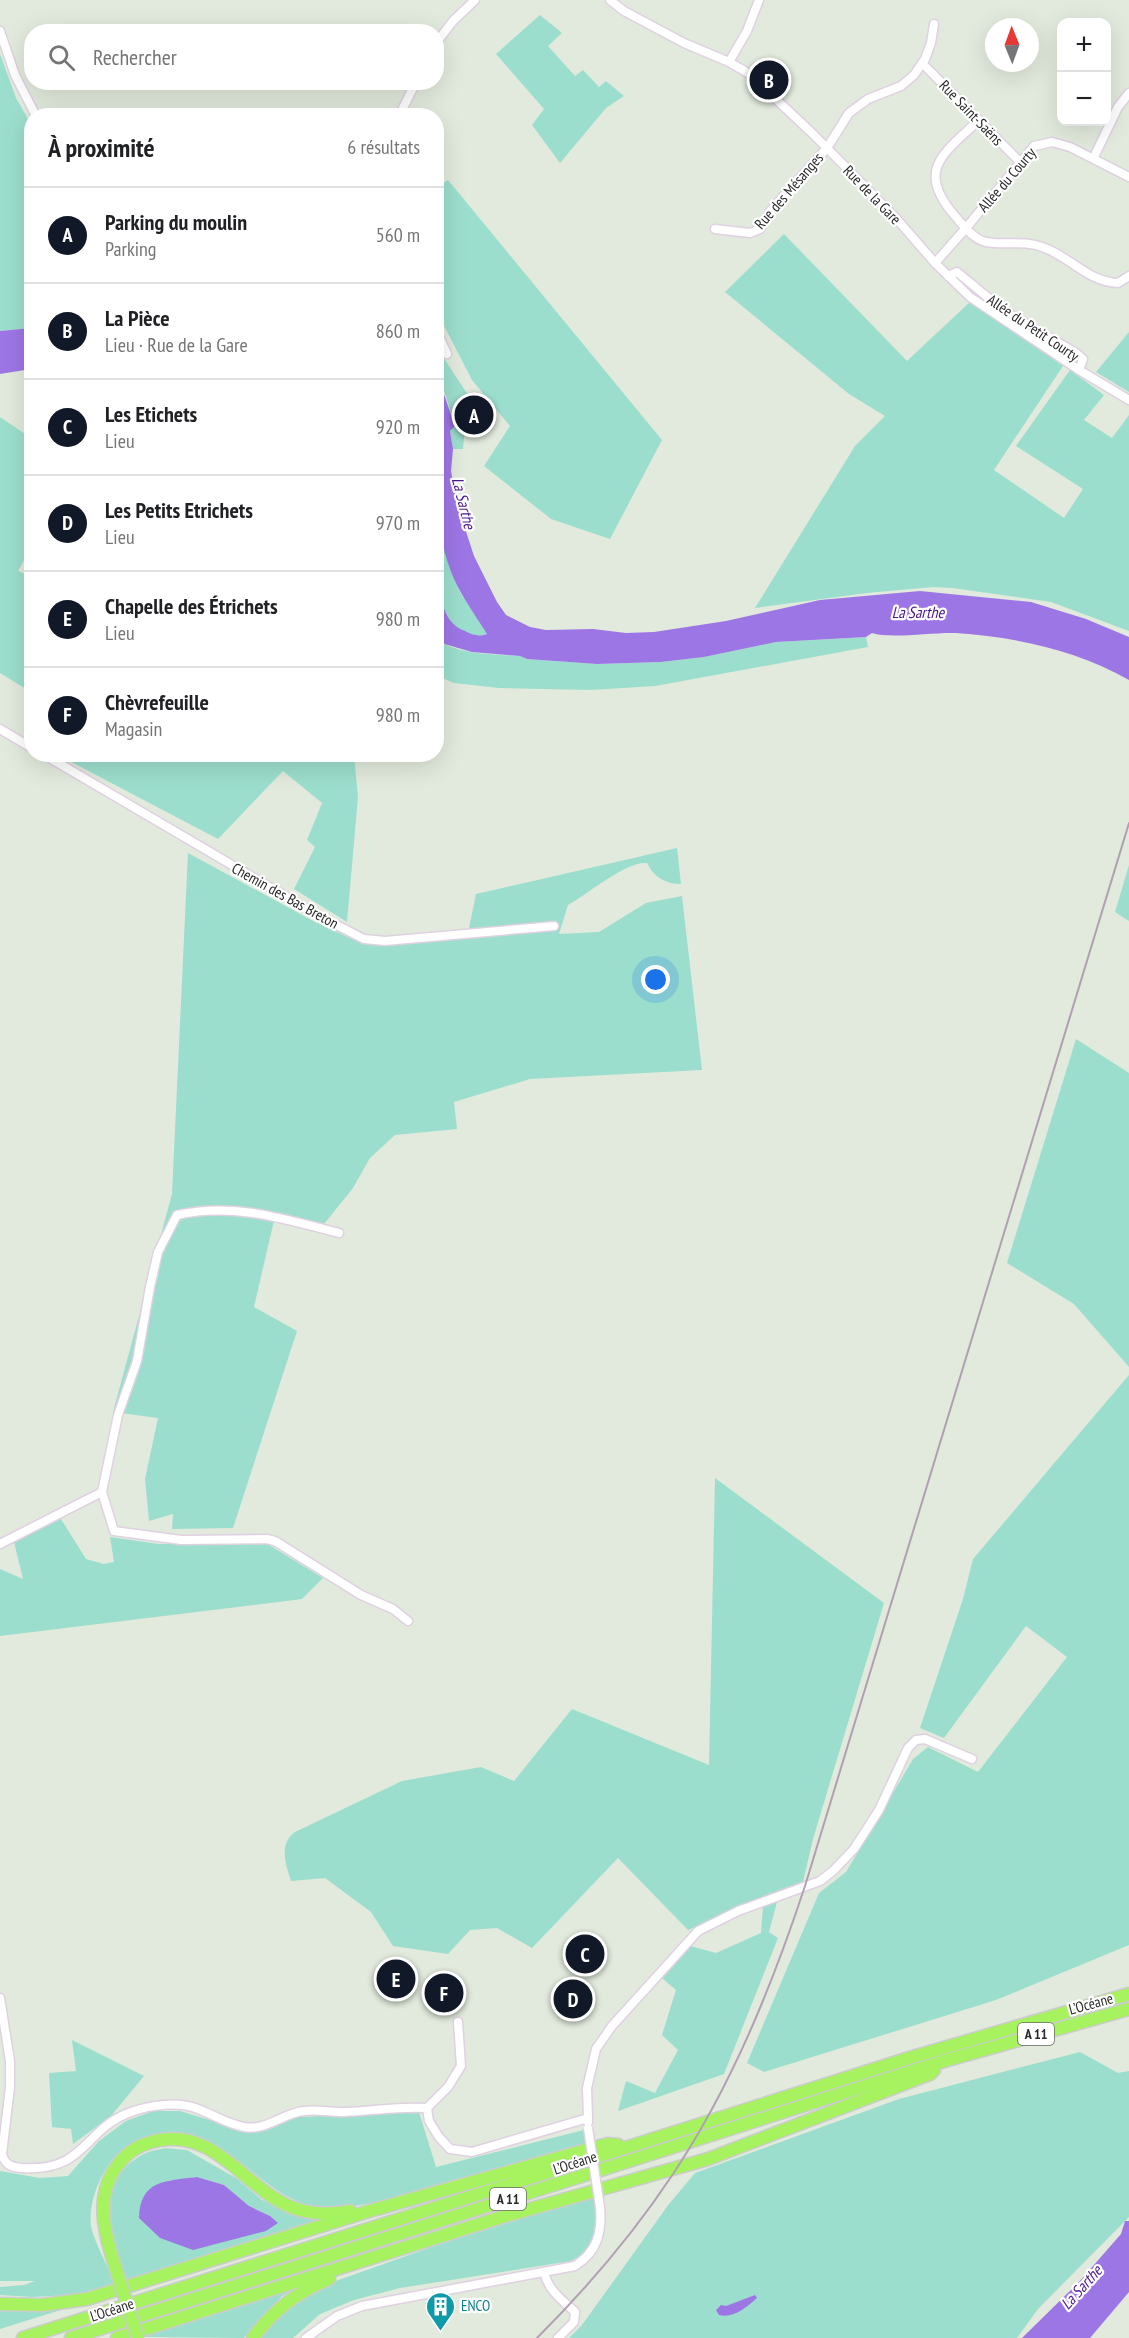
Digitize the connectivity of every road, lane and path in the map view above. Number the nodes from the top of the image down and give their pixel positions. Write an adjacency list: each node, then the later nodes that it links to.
1 (475, 0): 6 (street)
2 (610, 0): 7 (street, Rue de la Gare)
3 (759, 0): 7 (street)
4 (934, 24): 8 (street)
5 (0, 31): 11 (street)
6 (444, 33)
7 (729, 62): 14 (street, Rue de la Gare)
8 (922, 63): 13 (street, Rue Saint-Saëns); 14 (street, Rue des Mésanges)
9 (412, 90): 12 (street)
10 (1129, 93): 15 (street)
11 (32, 108)
12 (403, 108)
13 (979, 120): 16 (street, Rue Saint-Saëns); 18 (street)
14 (827, 148): 19 (street, Rue des Mésanges); 20 (street, Rue de la Gare)
15 (1094, 157): 16 (street, Allée du Courty); 17 (street, Allée du Courty)
16 (1020, 162): 18 (street, Allée du Courty)
17 (1129, 177)
18 (966, 228): 20 (street, Allée du Courty); 22 (street)
19 (715, 230)
20 (934, 262): 21 (street, Rue de la Gare)
21 (948, 276): 25 (street, Allée du Petit Courty)
22 (1129, 276)
23 (444, 347): 24 (street)
24 (447, 354)
25 (1129, 400)
26 (0, 729): 27 (street)
27 (24, 743)
28 (57, 762): 29 (street, Chemin des Bas Breton)
29 (554, 926)
30 (339, 1233): 31 (street)
31 (102, 1492): 32 (street); 33 (street)
32 (0, 1544)
33 (408, 1621)
34 (972, 1760): 41 (street)
35 (1129, 1994): 42 (highway, L’Océane / A 11)
36 (0, 1998): 40 (street)
37 (1129, 2009): 39 (highway, L’Océane / A 11)
38 (458, 2022): 40 (street)
39 (944, 2061): 44 (highway); 48 (highway, L’Océane / A 11)
40 (427, 2108): 41 (street)
41 (588, 2118): 45 (street, bridge)
42 (629, 2146): 43 (highway); 47 (highway, L’Océane / A 11)
43 (366, 2212): 46 (highway); 50 (highway, bridge)
44 (423, 2241): 49 (highway); 51 (highway)
45 (544, 2272): 52 (street); 53 (street)
46 (0, 2304)
47 (23, 2338)
48 (71, 2338)
49 (117, 2338)
50 (138, 2338)
51 (253, 2338)
52 (306, 2338)
53 (558, 2338)

